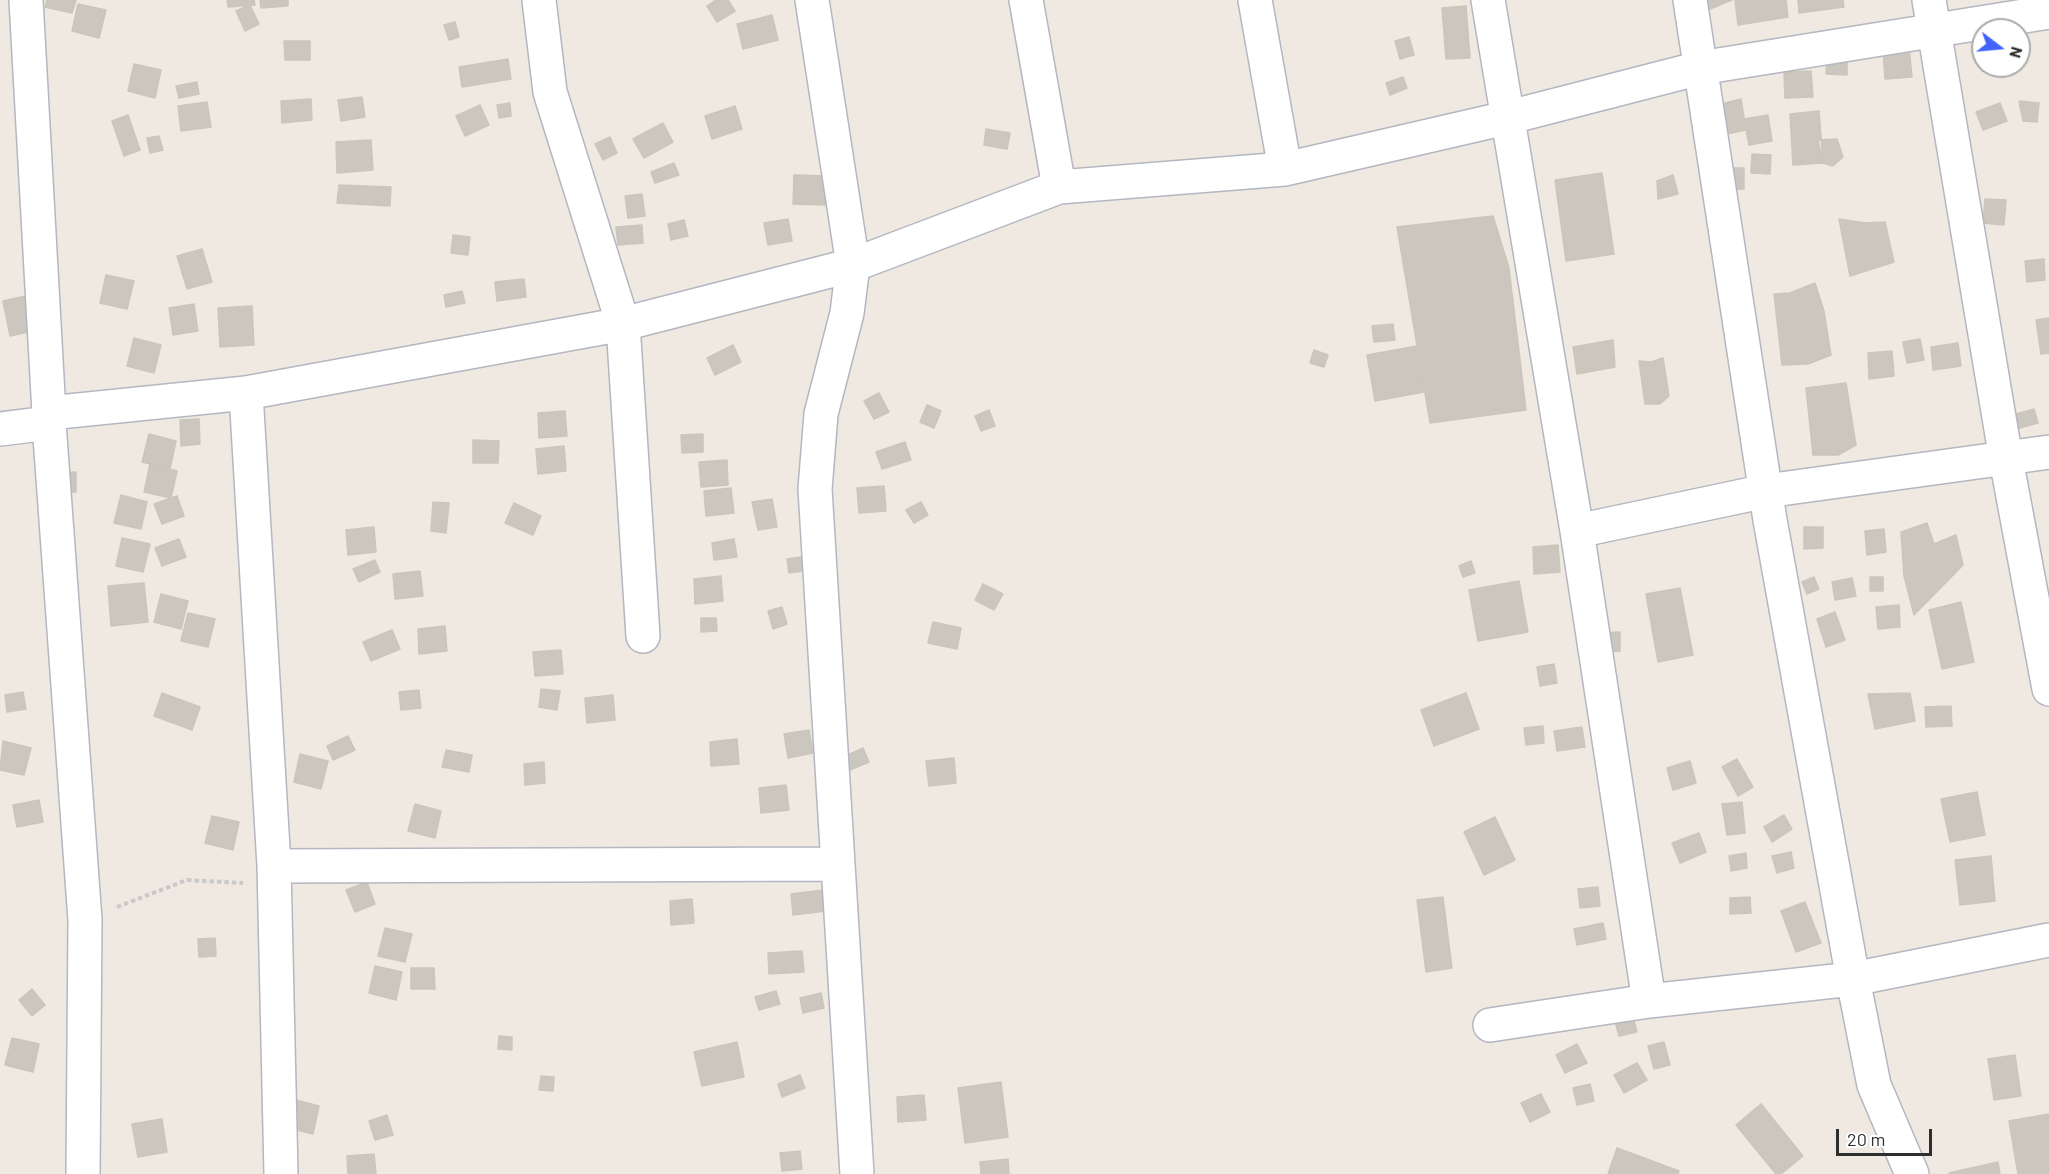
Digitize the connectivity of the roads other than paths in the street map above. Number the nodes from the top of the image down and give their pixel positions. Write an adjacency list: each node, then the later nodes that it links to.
1 (26, 0): 17 (street)
2 (539, 0): 15 (street)
3 (812, 0): 14 (street)
4 (1026, 0): 13 (street)
5 (1255, 0): 12 (street)
6 (1488, 0): 11 (street)
7 (1690, 0): 10 (street)
8 (2049, 12): 9 (street)
9 (1932, 15): 10 (street); 20 (street)
10 (1700, 68): 11 (street); 21 (street)
11 (1506, 118): 12 (street); 22 (street)
12 (1285, 169): 13 (street)
13 (1059, 187): 14 (street)
14 (853, 265): 15 (street); 25 (street)
15 (623, 324): 16 (street); 23 (street)
16 (246, 393): 17 (street); 26 (street)
17 (49, 418): 18 (street); 31 (street)
18 (0, 429)
19 (2049, 452): 20 (street)
20 (2006, 459): 21 (street); 24 (street)
21 (1766, 491): 22 (street); 28 (street)
22 (1577, 531): 29 (street)
23 (643, 636)
24 (2049, 689)
25 (838, 864): 26 (street); 33 (street)
26 (274, 880): 32 (street)
27 (2049, 940): 28 (street)
28 (1852, 979): 29 (street); 34 (street)
29 (1649, 1001): 30 (street)
30 (1490, 1025)
31 (83, 1174)
32 (281, 1174)
33 (857, 1174)
34 (1912, 1174)

